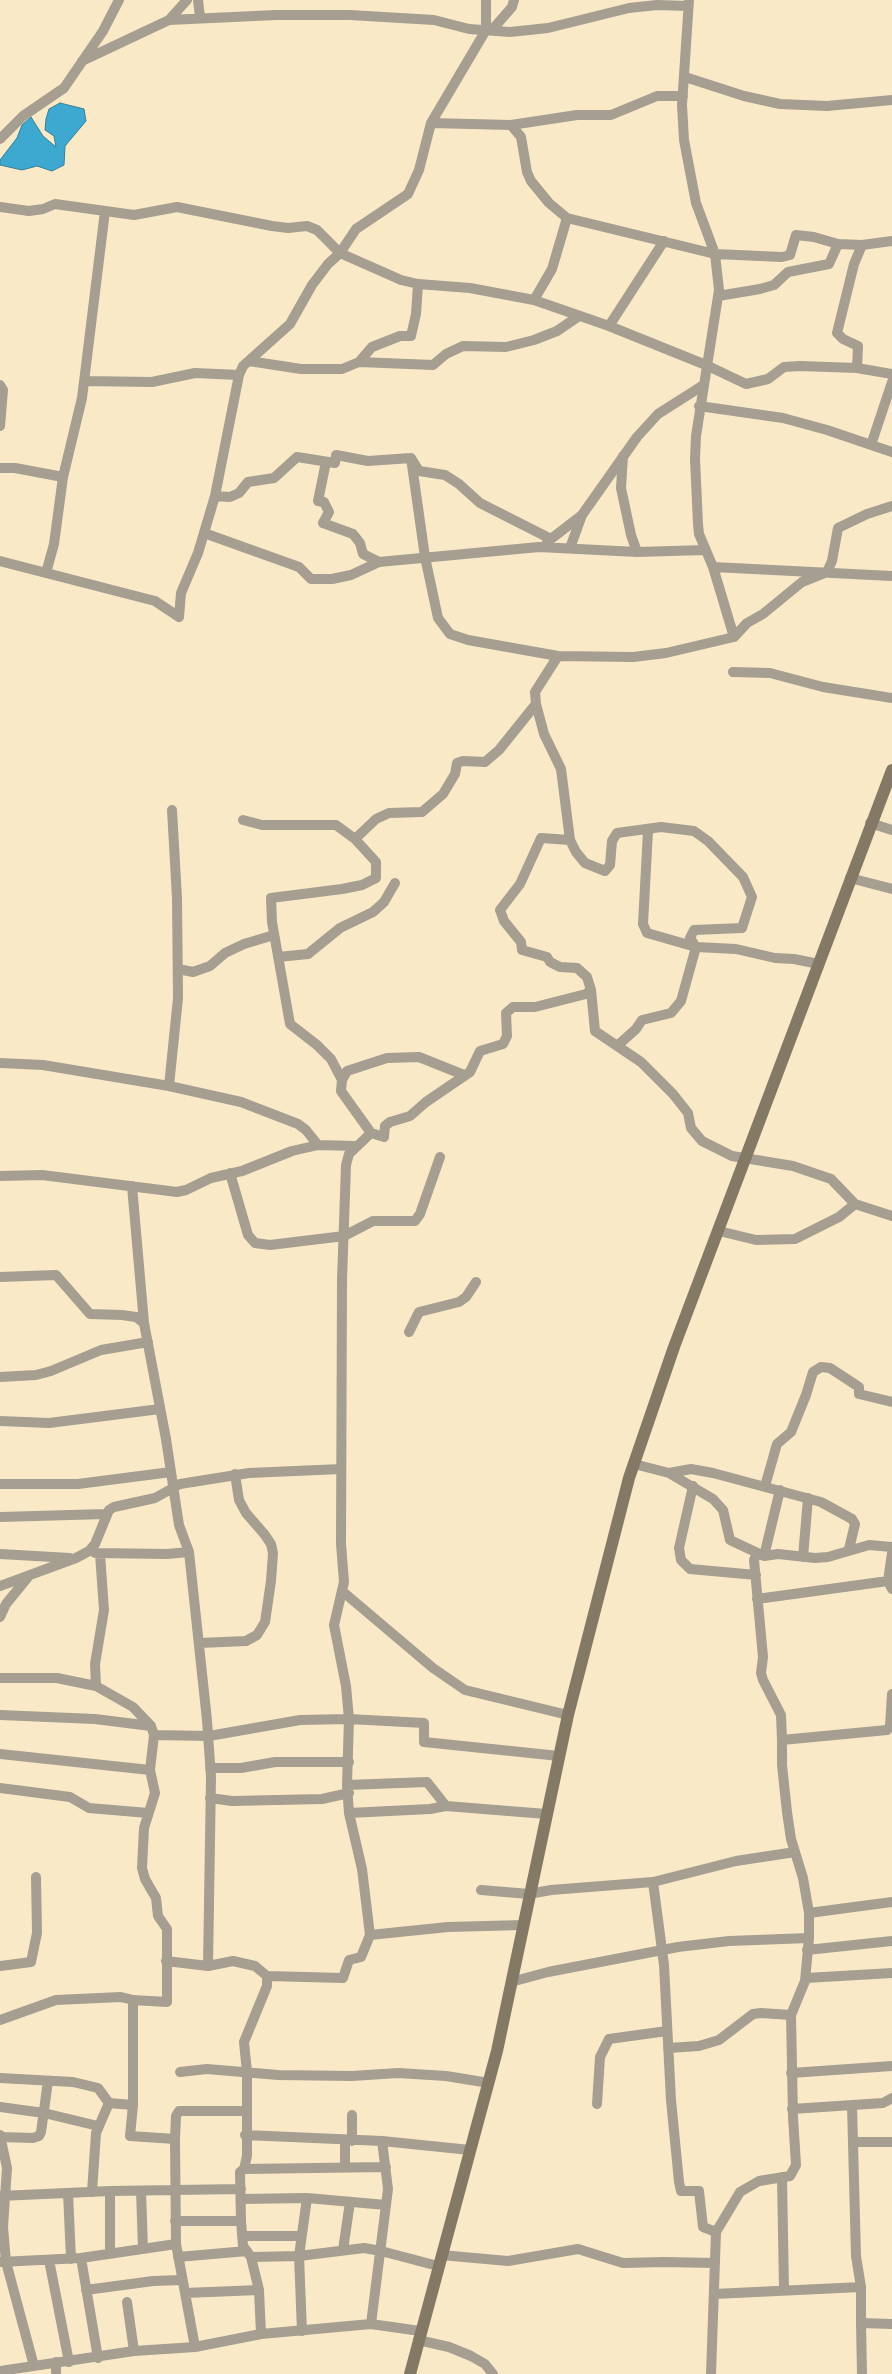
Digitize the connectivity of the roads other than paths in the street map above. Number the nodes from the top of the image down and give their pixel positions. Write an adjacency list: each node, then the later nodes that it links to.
1 (119, 0): 10 (street)
2 (186, 0): 8 (street)
3 (198, 0): 7 (street)
4 (486, 0): 9 (street)
5 (514, 0): 9 (street)
6 (688, 3): 9 (street); 11 (street)
7 (200, 17): 8 (street); 9 (street)
8 (169, 20): 10 (street)
9 (489, 30): 14 (street)
10 (82, 62): 16 (street)
11 (684, 77): 12 (street); 13 (street)
12 (683, 96): 15 (street); 26 (street)
13 (892, 100)
14 (431, 123): 15 (street); 25 (street)
15 (511, 125): 19 (street)
16 (0, 139)
17 (0, 207): 18 (street)
18 (105, 211): 25 (street); 38 (street)
19 (566, 218): 21 (street); 29 (street)
20 (892, 232): 22 (street)
21 (664, 241): 26 (street); 31 (street)
22 (888, 242): 24 (street)
23 (838, 244): 24 (street); 26 (street); 28 (street)
24 (862, 245): 35 (street)
25 (340, 253): 27 (street); 32 (street)
26 (715, 254): 28 (street)
27 (418, 284): 29 (street); 33 (street)
28 (718, 296): 34 (street)
29 (534, 300): 30 (street)
30 (579, 316): 31 (street); 33 (street)
31 (609, 326): 34 (street)
32 (249, 361): 33 (street); 36 (street)
33 (359, 362)
34 (706, 365): 35 (street); 41 (street)
35 (857, 368): 37 (street)
36 (239, 374): 38 (street); 51 (street)
37 (892, 374)
38 (84, 380): 50 (street)
39 (892, 382): 44 (street)
40 (0, 385): 43 (street)
41 (702, 386): 42 (street); 46 (street)
42 (700, 406): 44 (street); 58 (street)
43 (0, 426)
44 (871, 445): 45 (street)
45 (892, 452)
46 (624, 454): 53 (street); 59 (street)
47 (411, 458): 48 (street); 55 (street); 60 (street)
48 (326, 462): 51 (street); 62 (street)
49 (0, 468): 50 (street)
50 (63, 477): 65 (street)
51 (215, 496): 54 (street)
52 (892, 506): 64 (street)
53 (582, 515): 55 (street); 57 (street)
54 (204, 533): 62 (street); 65 (street)
55 (551, 539): 56 (street)
56 (540, 547): 57 (street); 60 (street)
57 (570, 548): 59 (street)
58 (705, 550): 59 (street); 63 (street)
59 (637, 552)
60 (426, 557): 62 (street); 68 (street)
61 (0, 561): 65 (street)
62 (379, 562)
63 (713, 568): 64 (street); 67 (street)
64 (827, 572): 66 (street); 67 (street)
65 (46, 573)
66 (892, 576)
67 (734, 637): 68 (street)
68 (558, 656): 71 (street)
69 (733, 672): 70 (street)
70 (892, 698)
71 (536, 704): 78 (street); 79 (street)
72 (891, 775): 75 (street)
73 (172, 810): 87 (street)
74 (243, 820): 78 (street)
75 (870, 823): 76 (street); 80 (street)
76 (892, 830)
77 (648, 831): 79 (street); 84 (street); 84 (street)
78 (355, 839): 83 (street)
79 (570, 840): 88 (street)
80 (850, 878): 82 (street); 86 (street)
81 (395, 883): 85 (street)
82 (892, 889)
83 (274, 935): 85 (street); 87 (street)
84 (696, 947): 86 (street); 89 (street)
85 (278, 957): 92 (street)
86 (819, 964): 98 (street)
87 (178, 969): 93 (street)
88 (591, 990): 89 (street); 91 (street)
89 (617, 1046): 98 (street)
90 (0, 1063): 93 (street)
91 (464, 1075): 92 (street); 94 (street)
92 (342, 1080): 94 (street)
93 (169, 1086): 95 (street)
94 (371, 1133): 96 (street)
95 (318, 1145): 96 (street); 99 (street)
96 (355, 1146): 105 (street)
97 (440, 1156): 105 (street)
98 (746, 1160): 102 (street); 104 (street)
99 (230, 1173): 101 (street); 105 (street)
100 (0, 1176): 101 (street)
101 (132, 1186): 108 (street)
102 (855, 1204): 103 (street); 104 (street)
103 (892, 1216)
104 (718, 1231): 115 (street)
105 (344, 1236): 116 (street)
106 (0, 1277): 108 (street)
107 (476, 1282): 109 (street)
108 (144, 1323): 110 (street)
109 (409, 1332)
110 (148, 1342): 111 (street); 113 (street)
111 (0, 1377)
112 (892, 1402): 122 (street)
113 (160, 1409): 114 (street); 117 (street)
114 (0, 1421)
115 (634, 1464): 118 (street); 150 (street)
116 (341, 1469): 119 (street); 142 (street)
117 (171, 1472): 120 (street); 123 (street)
118 (669, 1473): 121 (street); 122 (street)
119 (235, 1474): 123 (street); 145 (street)
120 (0, 1484)
121 (693, 1486): 135 (street); 138 (street)
122 (765, 1486): 124 (street)
123 (174, 1487): 126 (street); 131 (street)
124 (780, 1490): 125 (street); 135 (street)
125 (808, 1498): 129 (street); 136 (street)
126 (106, 1514): 127 (street); 130 (street)
127 (0, 1517)
128 (892, 1547): 129 (street)
129 (849, 1549): 136 (street)
130 (89, 1551): 134 (street); 137 (street)
131 (189, 1552): 134 (street); 145 (street)
132 (892, 1553): 140 (street)
133 (0, 1554): 137 (street)
134 (100, 1554): 147 (street)
135 (760, 1555): 136 (street); 138 (street)
136 (803, 1557)
137 (76, 1558): 139 (street)
138 (756, 1575): 143 (street)
139 (29, 1576): 141 (street); 144 (street)
140 (890, 1585): 143 (street)
141 (0, 1586)
142 (342, 1591): 150 (street); 151 (street)
143 (757, 1599): 154 (street)
144 (0, 1617)
145 (200, 1643): 153 (street)
146 (0, 1678): 147 (street)
147 (96, 1686): 152 (street)
148 (892, 1694): 154 (street)
149 (0, 1715): 152 (street)
150 (568, 1715): 156 (street)
151 (349, 1718): 153 (street); 156 (street); 157 (street)
152 (152, 1731): 153 (street); 159 (street)
153 (209, 1736): 158 (street)
154 (782, 1740): 167 (street)
155 (0, 1754): 159 (street)
156 (559, 1756): 166 (street)
157 (349, 1762): 158 (street); 161 (street)
158 (210, 1768): 162 (street)
159 (150, 1770): 165 (street)
160 (0, 1788): 165 (street)
161 (348, 1789): 162 (street); 163 (street); 164 (street)
162 (210, 1798): 182 (street)
163 (446, 1806): 164 (street); 166 (street)
164 (349, 1812): 175 (street)
165 (148, 1813): 180 (street)
166 (546, 1814): 171 (street)
167 (795, 1852): 169 (street); 173 (street)
168 (36, 1877): 181 (street)
169 (653, 1882): 171 (street); 179 (street)
170 (481, 1890): 171 (street)
171 (529, 1894): 174 (street)
172 (892, 1902): 173 (street)
173 (808, 1913): 176 (street)
174 (523, 1925): 175 (street); 186 (street)
175 (370, 1936): 184 (street)
176 (809, 1938): 178 (street); 179 (street)
177 (892, 1941): 178 (street)
178 (807, 1950): 185 (street)
179 (663, 1951): 186 (street); 190 (street)
180 (166, 1962): 182 (street); 187 (street)
181 (0, 1966)
182 (208, 1966): 184 (street)
183 (892, 1973): 185 (street)
184 (267, 1976): 194 (street)
185 (806, 1978): 188 (street)
186 (511, 1982): 198 (street)
187 (133, 2000): 189 (street); 202 (street)
188 (791, 2015): 191 (street); 195 (street)
189 (0, 2020)
190 (667, 2031): 191 (street); 201 (street)
191 (668, 2048): 234 (street)
192 (892, 2066): 195 (street)
193 (180, 2072): 194 (street)
194 (247, 2072): 198 (street); 206 (street)
195 (791, 2072): 205 (street)
196 (0, 2078): 197 (street)
197 (48, 2081): 200 (street); 207 (street)
198 (489, 2083): 217 (street)
199 (892, 2098): 203 (street)
200 (109, 2103): 202 (street); 209 (street)
201 (597, 2104)
202 (133, 2105): 212 (street)
203 (852, 2105): 205 (street); 215 (street)
204 (0, 2107): 207 (street)
205 (792, 2109): 221 (street)
206 (247, 2111): 210 (street); 212 (street)
207 (44, 2113): 209 (street); 211 (street)
208 (352, 2115): 213 (street)
209 (98, 2126): 225 (street)
210 (245, 2135): 213 (street); 220 (street)
211 (0, 2136): 228 (street)
212 (175, 2139): 222 (street)
213 (349, 2141): 214 (street); 218 (street)
214 (382, 2141): 217 (street); 219 (street)
215 (853, 2142): 216 (street); 251 (street)
216 (892, 2142)
217 (470, 2150): 247 (street)
218 (345, 2167): 219 (street); 220 (street)
219 (386, 2167): 231 (street)
220 (244, 2169): 227 (street)
221 (782, 2177): 234 (street); 254 (street)
222 (175, 2190): 224 (street); 227 (street); 233 (street)
223 (110, 2191): 224 (street); 225 (street); 241 (street)
224 (141, 2191): 238 (street)
225 (92, 2192): 226 (street)
226 (68, 2194): 228 (street); 245 (street)
227 (241, 2194): 229 (street); 232 (street)
228 (3, 2196): 248 (street)
229 (307, 2198): 230 (street); 236 (street)
230 (350, 2202): 231 (street); 239 (street)
231 (386, 2205): 240 (street)
232 (241, 2220): 233 (street); 235 (street)
233 (175, 2221): 237 (street)
234 (716, 2232): 249 (street)
235 (243, 2236): 236 (street); 242 (street)
236 (301, 2236): 243 (street)
237 (176, 2244): 238 (street); 244 (street)
238 (143, 2249): 241 (street)
239 (343, 2250): 240 (street); 243 (street)
240 (381, 2251): 247 (street); 259 (street)
241 (110, 2253): 245 (street)
242 (249, 2254): 243 (street); 244 (street); 253 (street)
243 (299, 2256): 261 (street)
244 (178, 2257): 250 (street)
245 (76, 2259): 246 (street); 252 (street)
246 (49, 2260): 248 (street); 268 (street)
247 (439, 2261): 249 (street); 263 (street)
248 (3, 2262): 269 (street)
249 (715, 2263): 256 (street)
250 (182, 2280): 252 (street); 255 (street)
251 (861, 2287): 254 (street); 258 (street)
252 (86, 2290): 266 (street)
253 (259, 2290): 255 (street); 262 (street)
254 (784, 2290): 256 (street)
255 (184, 2293): 264 (street)
256 (714, 2294): 274 (street)
257 (127, 2302): 265 (street)
258 (861, 2323): 260 (street); 275 (street)
259 (371, 2324): 261 (street); 263 (street)
260 (892, 2324)
261 (302, 2331): 262 (street)
262 (261, 2334): 264 (street)
263 (419, 2336): 272 (street); 273 (street)
264 (195, 2347): 265 (street)
265 (134, 2351): 266 (street)
266 (98, 2358): 268 (street)
267 (56, 2362): 268 (street); 269 (street); 271 (street)
268 (69, 2362)
269 (34, 2366): 270 (street)
270 (0, 2371)
271 (56, 2374)
272 (410, 2374)
273 (493, 2374)
274 (711, 2374)
275 (862, 2374)

